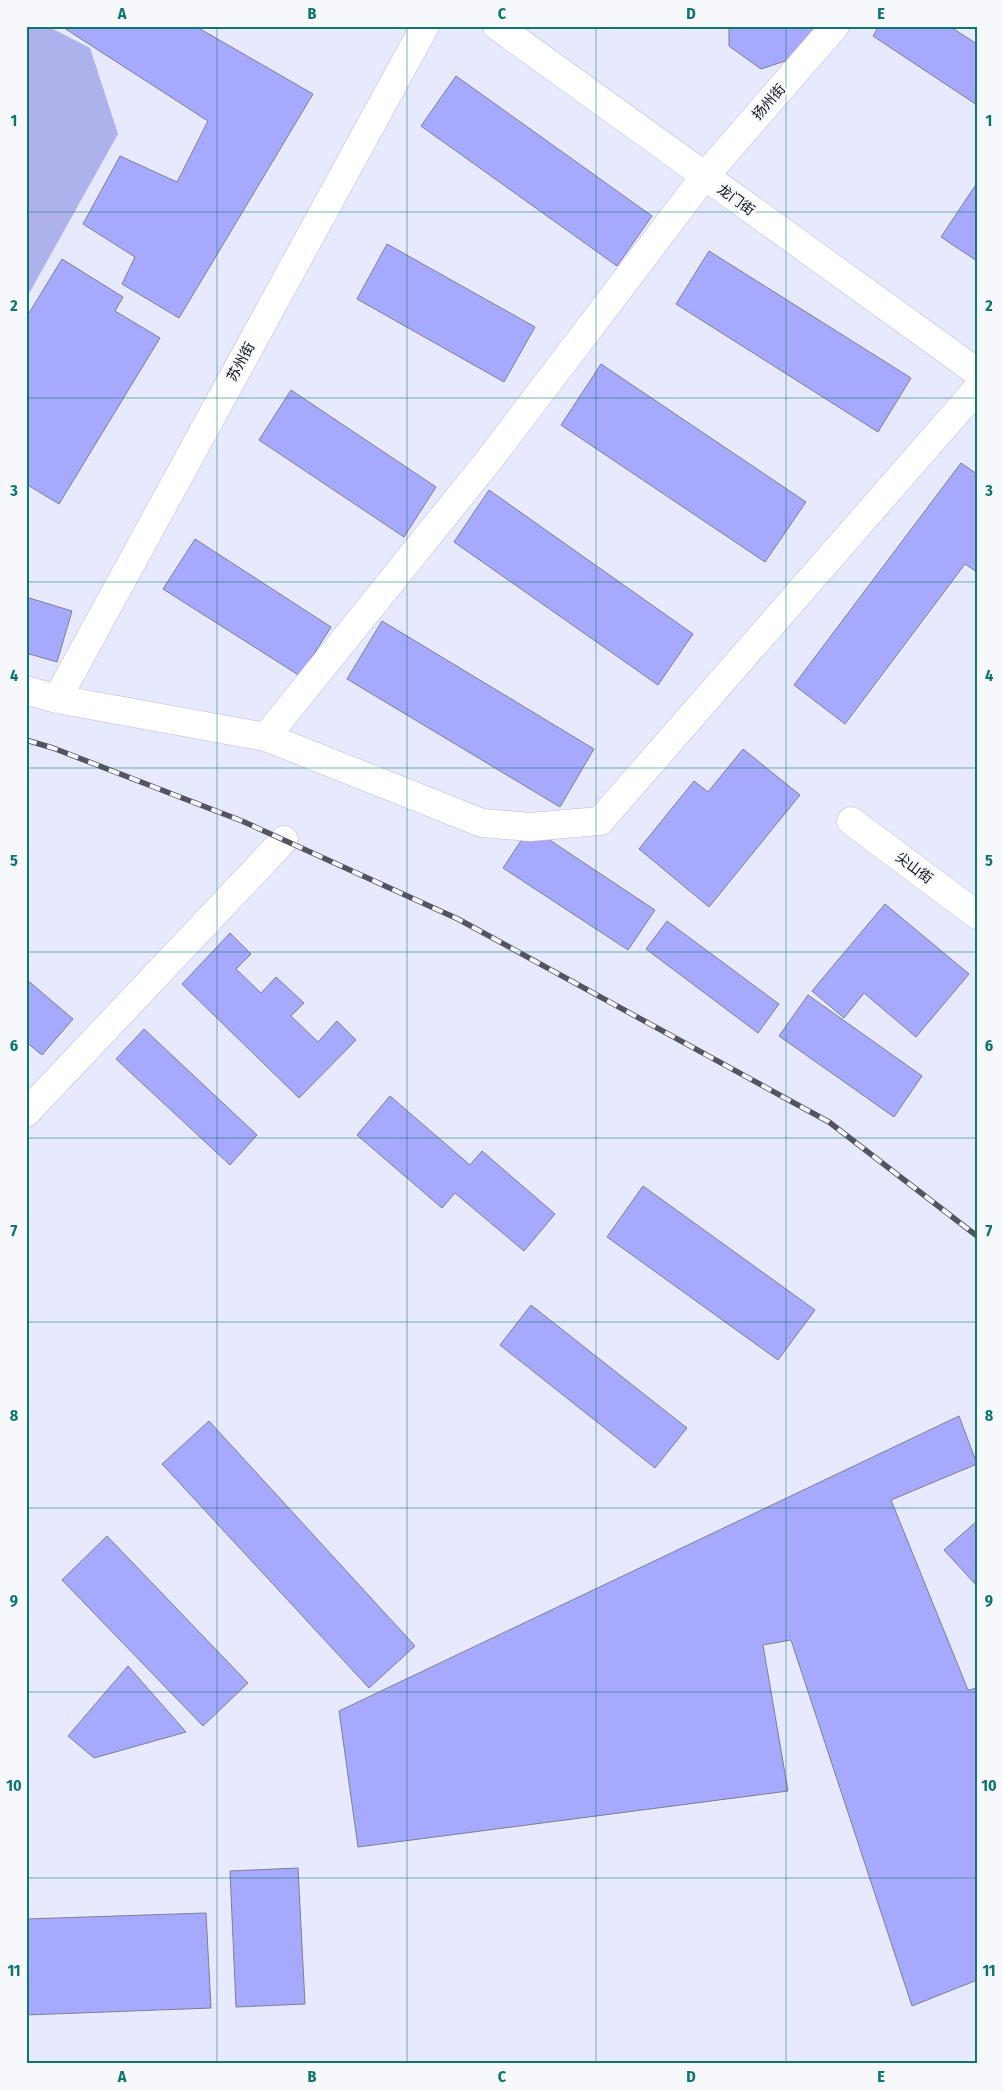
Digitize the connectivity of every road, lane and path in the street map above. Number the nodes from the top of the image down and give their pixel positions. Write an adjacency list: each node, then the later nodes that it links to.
1 (425, 26): 8 (street, 苏州街)
2 (496, 26): 4 (street, 龙门街)
3 (835, 26): 4 (street, 扬州街)
4 (704, 177): 5 (street, 龙门街); 9 (street, 扬州街)
5 (977, 372)
6 (977, 389): 9 (street)
7 (26, 690): 8 (street)
8 (57, 698): 9 (street)
9 (266, 737)
10 (851, 821): 12 (street, 尖山街)
11 (284, 840): 13 (street)
12 (977, 915)
13 (26, 1113)

